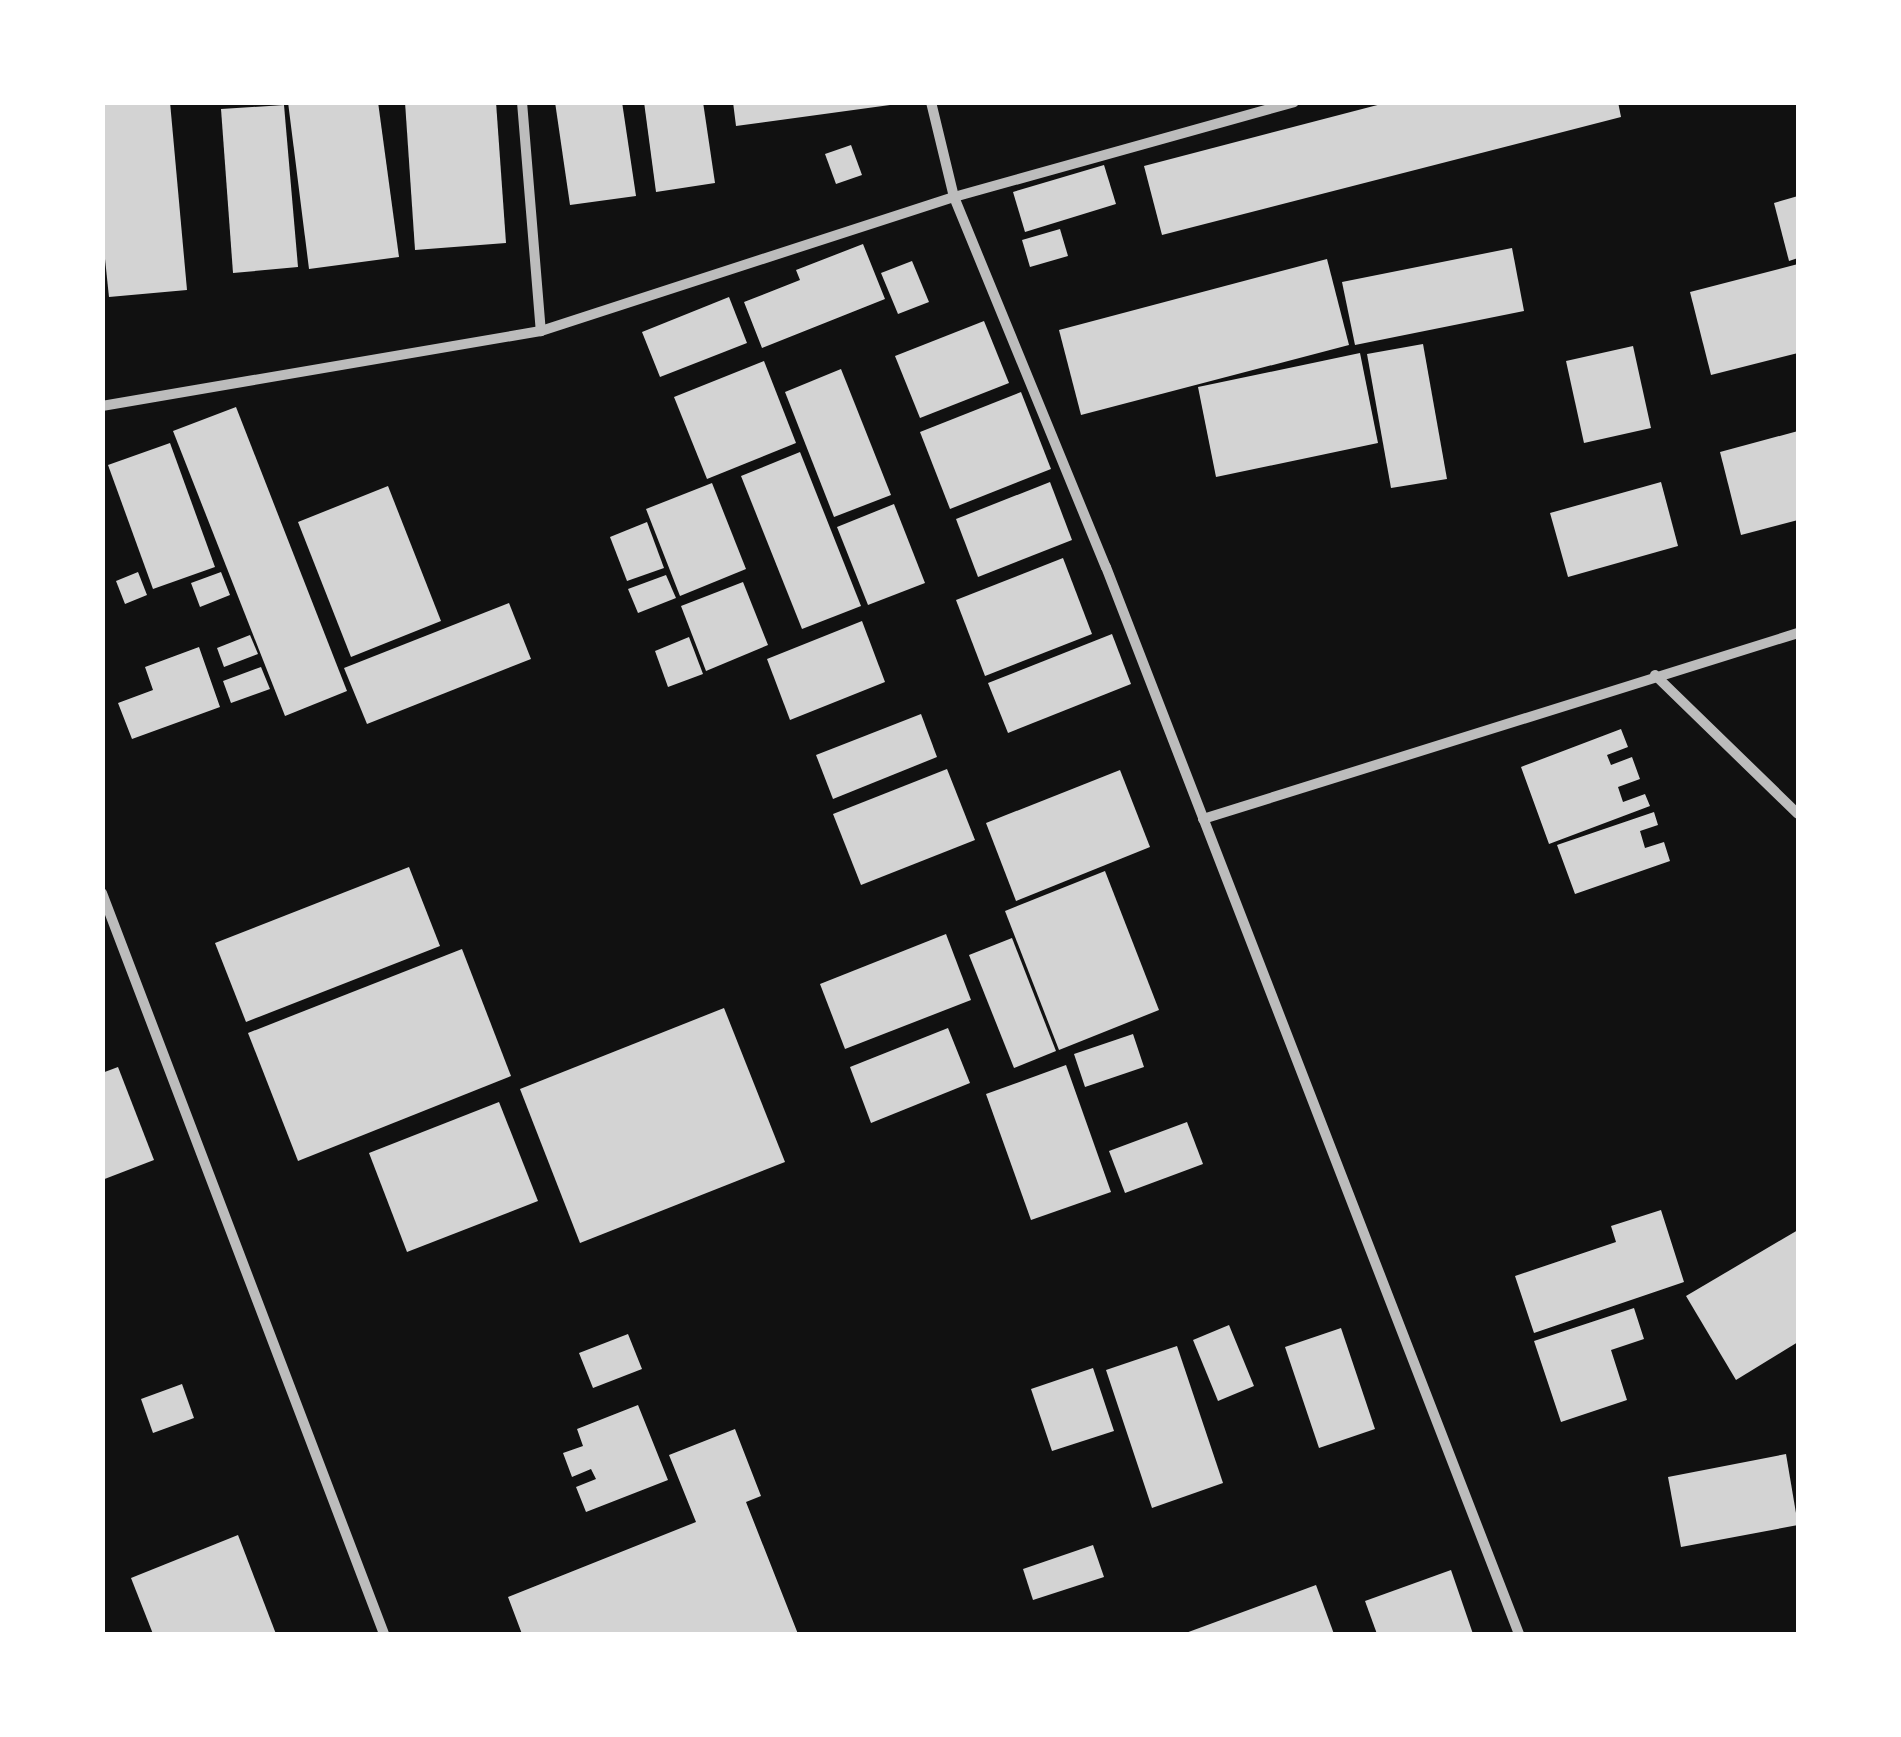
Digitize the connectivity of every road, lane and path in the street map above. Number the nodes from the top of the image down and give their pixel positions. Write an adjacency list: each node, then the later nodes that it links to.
1 (522, 102): 5 (street)
2 (931, 102): 4 (street)
3 (1294, 102): 4 (street)
4 (954, 197): 5 (street); 10 (street)
5 (541, 331): 6 (street)
6 (102, 406)
7 (1798, 632): 8 (street)
8 (1655, 676): 9 (street); 10 (street)
9 (1798, 814)
10 (1202, 819): 13 (street)
11 (102, 893): 12 (street)
12 (384, 1634)
13 (1519, 1634)

